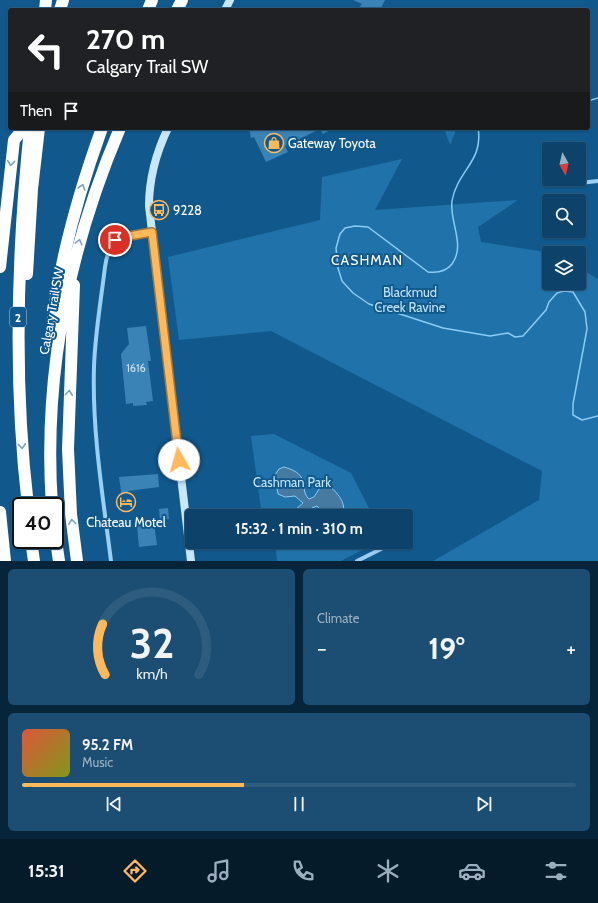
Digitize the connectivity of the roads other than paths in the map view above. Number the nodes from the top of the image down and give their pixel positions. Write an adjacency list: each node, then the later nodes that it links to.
1 (22, 130): 11 (highway, one-way to 11)
2 (30, 130): 12 (highway, 2)
3 (39, 130): 12 (highway)
4 (101, 130): 13 (highway, one-way to 4)
5 (119, 130): 10 (highway, Calgary Trail SW, one-way to 5)
6 (167, 130): 9 (street)
7 (598, 182): 8 (street)
8 (586, 183)
9 (152, 232): 24 (street); 25 (street)
10 (75, 259): 13 (highway, Calgary Trail SW); 23 (highway, one-way to 10)
11 (0, 267)
12 (21, 420): 14 (highway, 2, one-way to 14)
13 (51, 488): 15 (highway, Calgary Trail SW)
14 (27, 497)
15 (52, 497)
16 (0, 512): 20 (highway)
17 (33, 549): 21 (highway)
18 (57, 549): 22 (highway)
19 (381, 549): 26 (street)
20 (5, 561)
21 (34, 561)
22 (59, 561)
23 (77, 561)
24 (111, 561)
25 (191, 561)
26 (358, 561)

